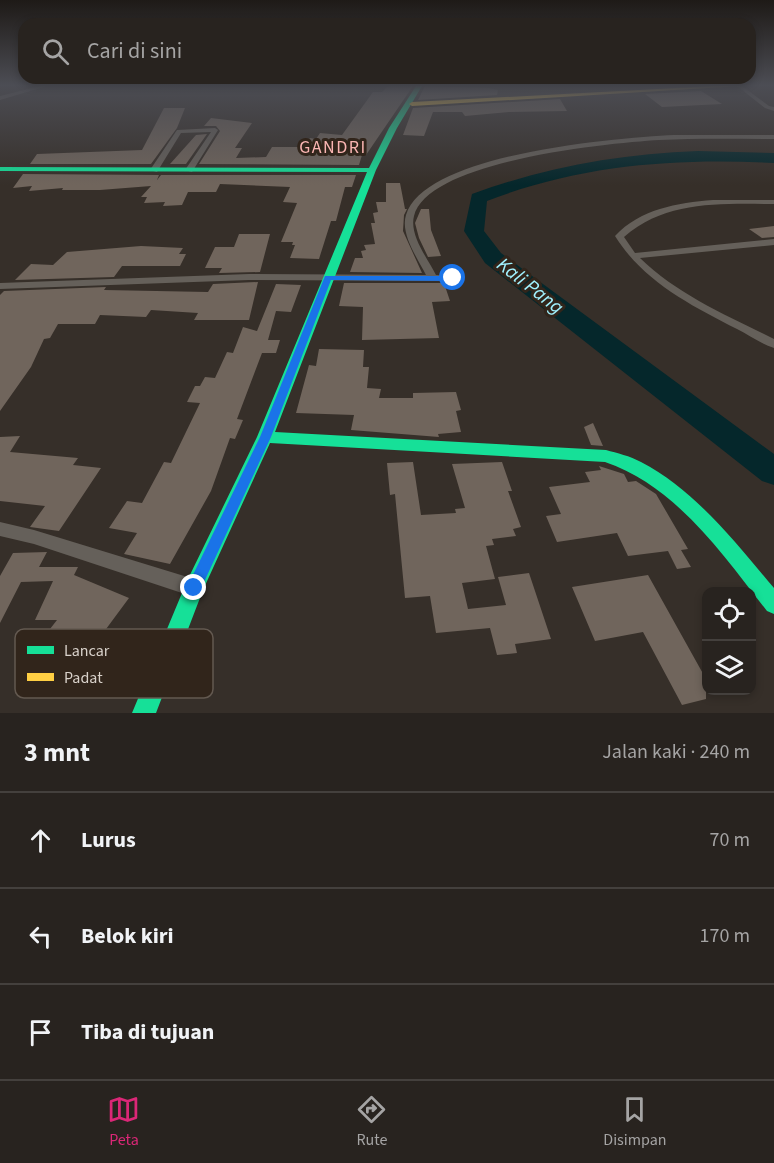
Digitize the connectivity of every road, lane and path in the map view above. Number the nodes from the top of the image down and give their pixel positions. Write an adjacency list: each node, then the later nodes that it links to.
1 (399, 119): 6 (street)
2 (774, 137): 11 (street)
3 (0, 169): 4 (street)
4 (154, 170): 5 (street); 5 (street)
5 (189, 170): 6 (street)
6 (372, 170): 10 (street)
7 (774, 202): 9 (street)
8 (774, 242): 9 (street)
9 (632, 256): 14 (street)
10 (327, 278): 11 (street); 13 (street); 15 (street)
11 (432, 278): 12 (street)
12 (453, 278)
13 (1, 287)
14 (774, 344)
15 (266, 437): 17 (street); 18 (street)
16 (0, 529): 17 (street)
17 (194, 588): 19 (street)
18 (774, 604)
19 (178, 629)
20 (150, 698): 21 (street)
21 (144, 713)

